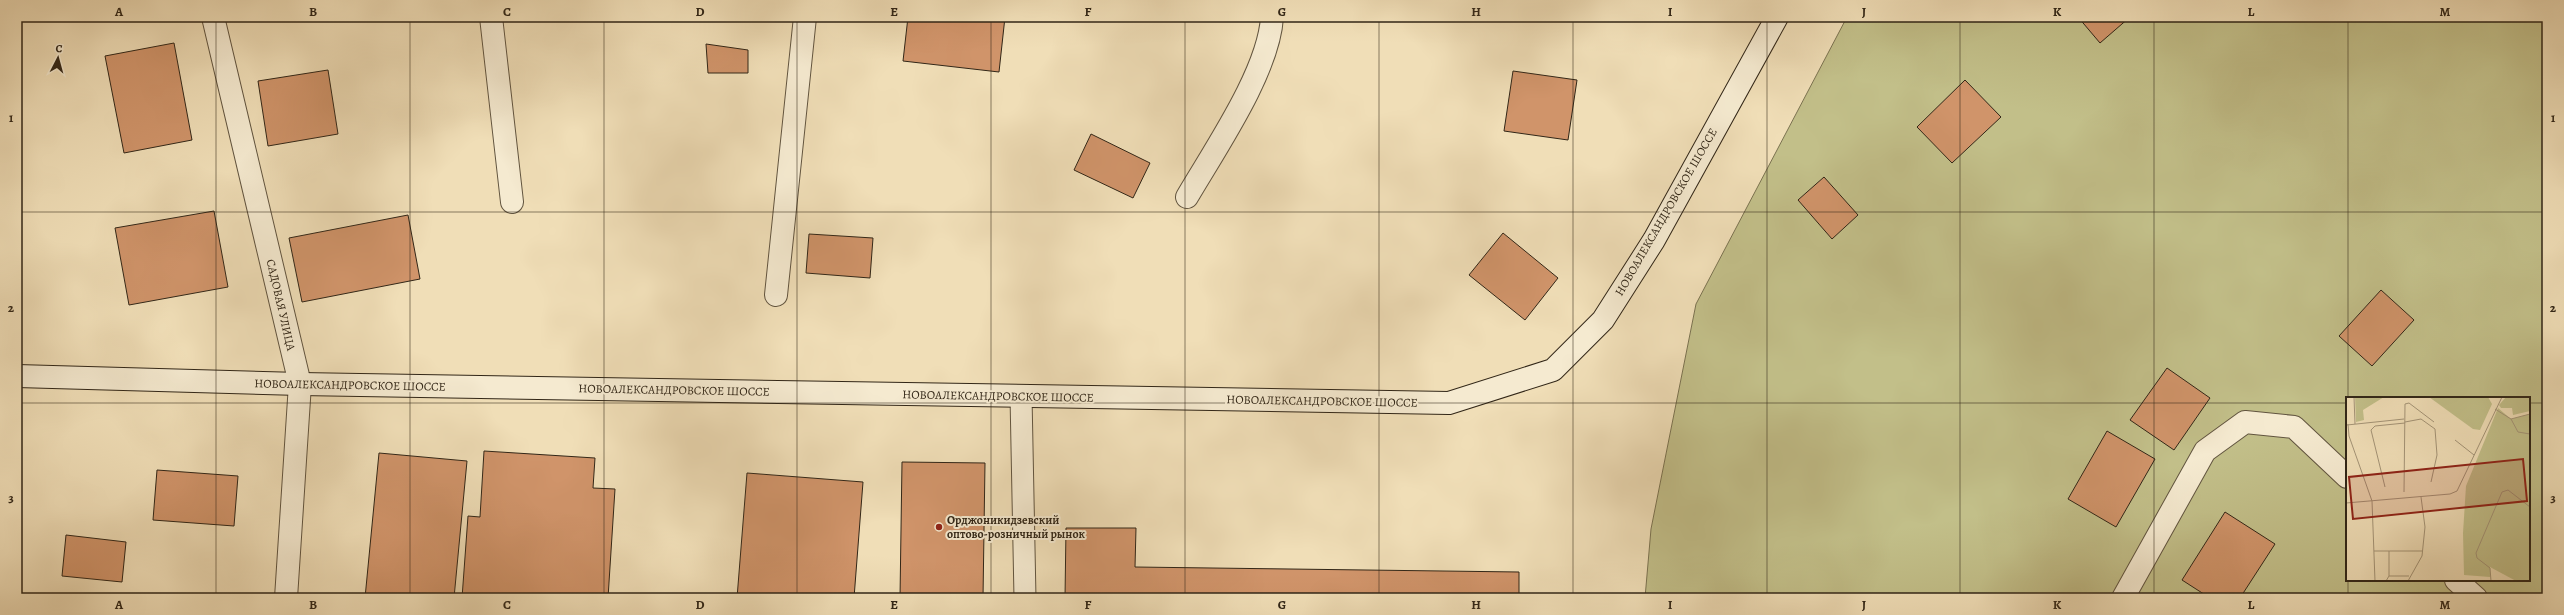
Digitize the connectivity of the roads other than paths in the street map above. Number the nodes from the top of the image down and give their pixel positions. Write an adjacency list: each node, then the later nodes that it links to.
1 (213, 17): 10 (main road, САДОВАЯ УЛИЦА)
2 (491, 17): 7 (main road)
3 (805, 17): 8 (main road)
4 (1272, 17): 6 (main road)
5 (1777, 17): 11 (main road, НОВОАЛЕКСАНДРОВСКОЕ ШОССЕ)
6 (1187, 197)
7 (512, 202)
8 (776, 296)
9 (17, 376): 10 (main road, НОВОАЛЕКСАНДРОВСКОЕ ШОССЕ)
10 (300, 384): 11 (main road, НОВОАЛЕКСАНДРОВСКОЕ ШОССЕ); 14 (main road, САДОВАЯ УЛИЦА)
11 (1021, 396): 15 (lane)
12 (2346, 476): 16 (main road)
13 (2457, 581): 17 (main road)
14 (286, 598)
15 (1025, 598)
16 (2123, 598)
17 (2476, 598)

